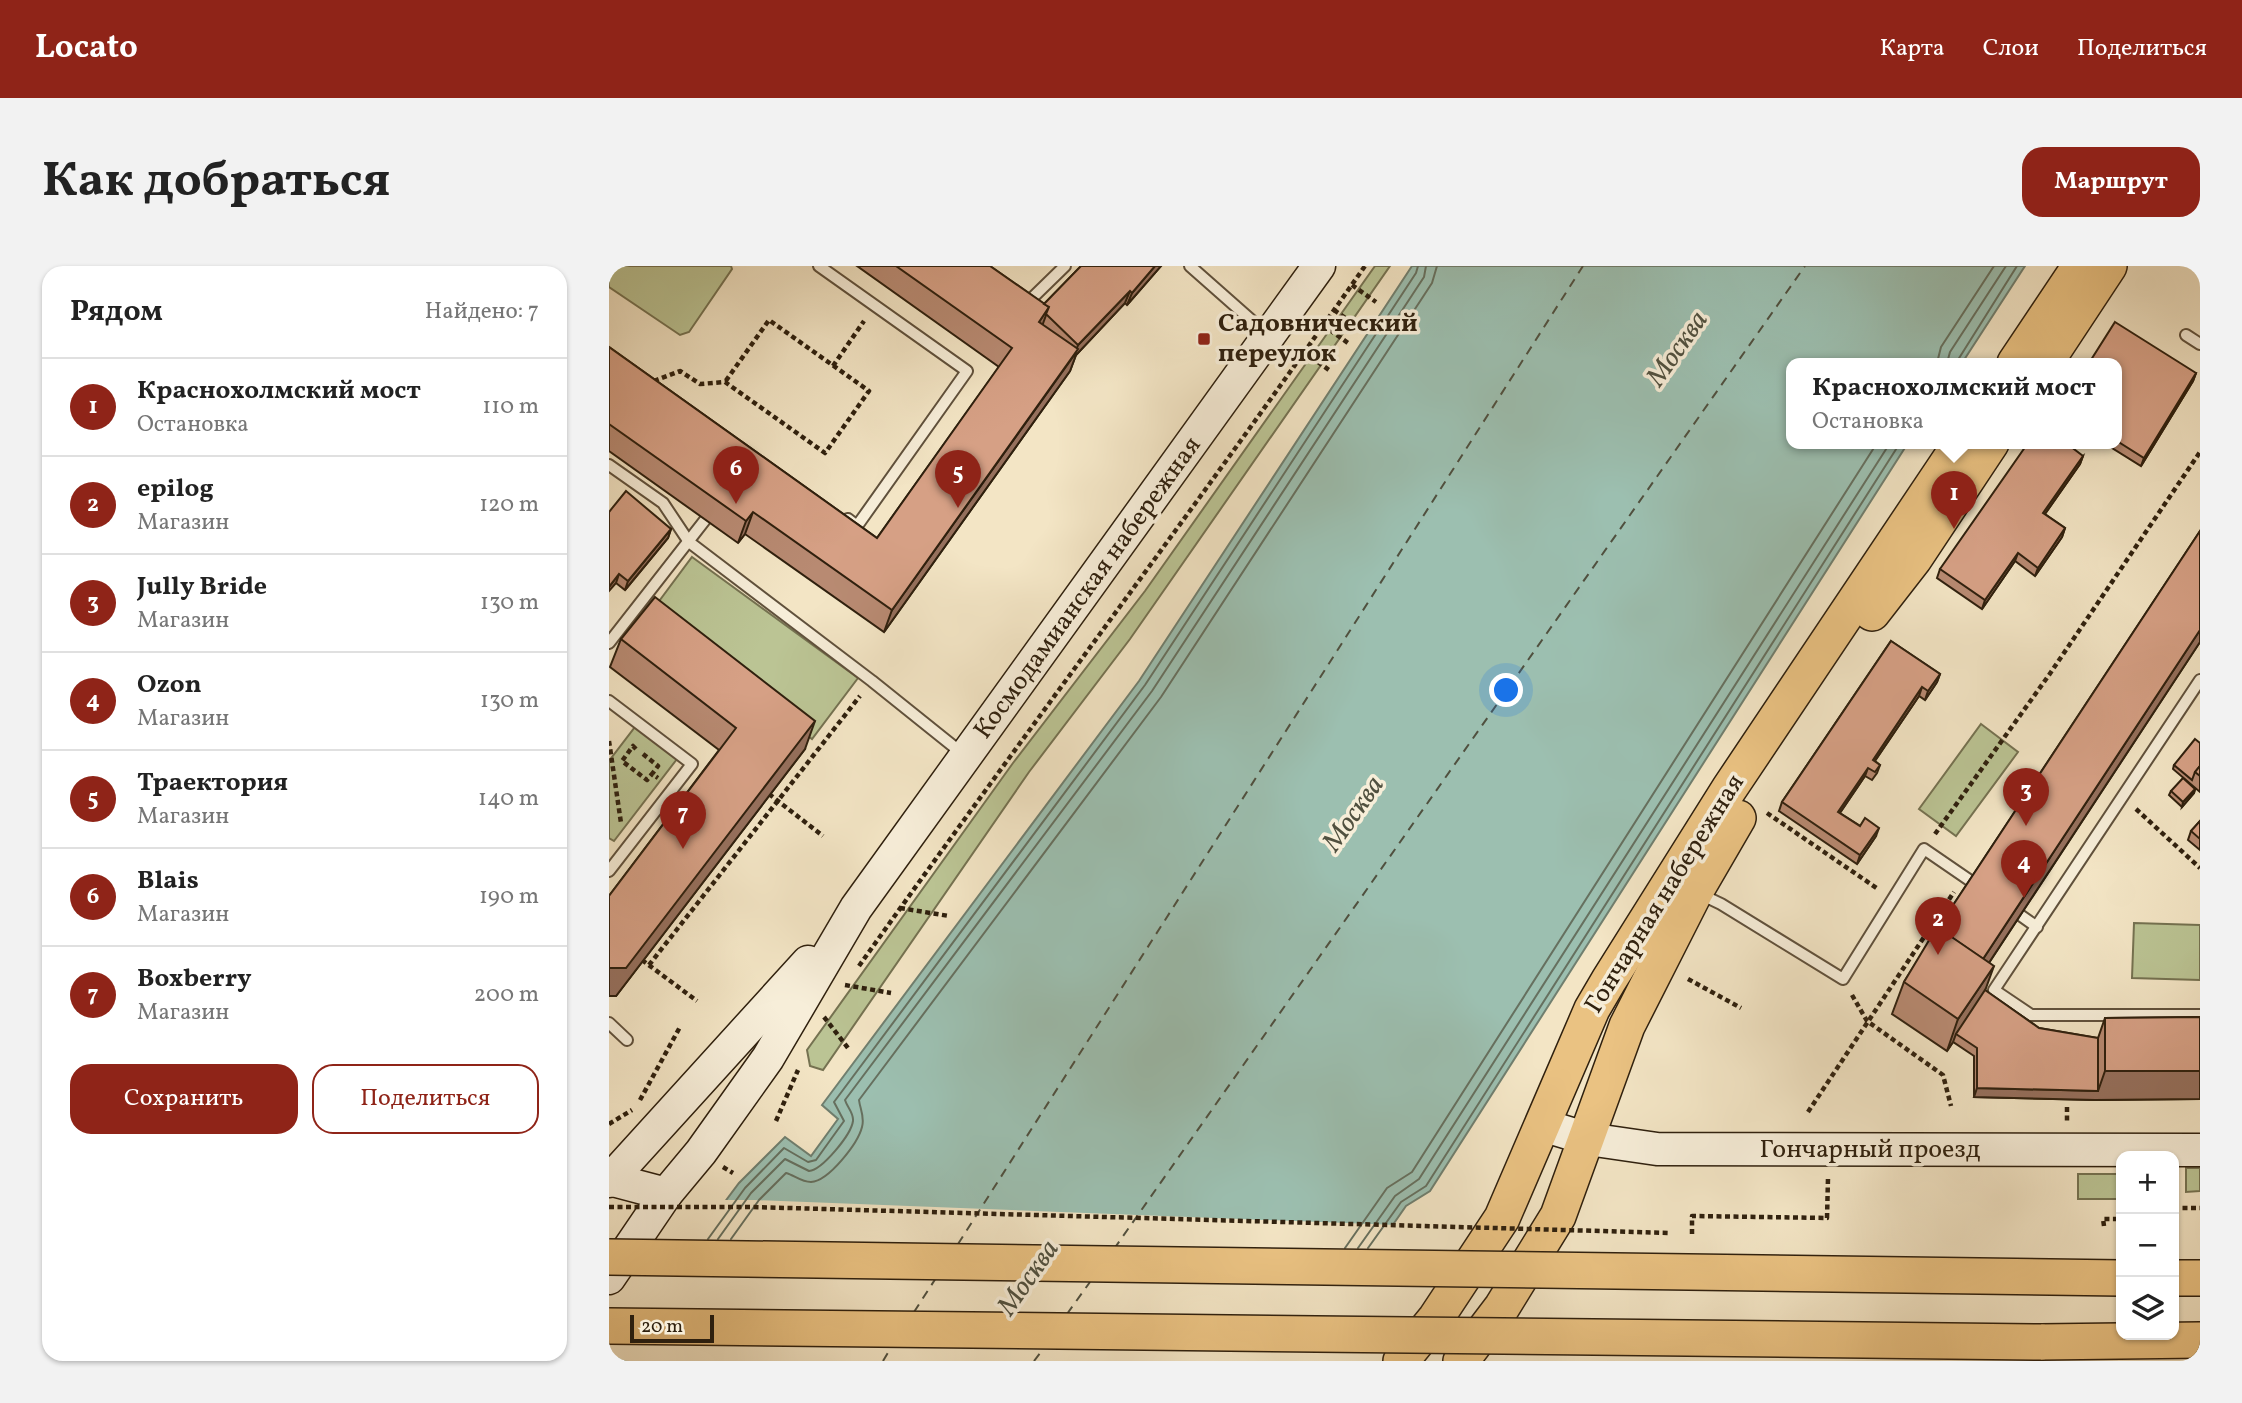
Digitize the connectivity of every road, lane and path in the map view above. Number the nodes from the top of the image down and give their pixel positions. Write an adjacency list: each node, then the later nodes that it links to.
1 (819, 266): 11 (lane)
2 (1065, 266): 9 (lane)
3 (1190, 266): 16 (lane)
4 (1319, 266): 16 (main road, Космодамианская набережная)
5 (1365, 266): 8 (path)
6 (2080, 266): 20 (main road)
7 (2109, 266): 21 (main road)
8 (1352, 285): 10 (path); 12 (path)
9 (1018, 299)
10 (1376, 302)
11 (875, 306): 22 (path); 30 (lane)
12 (1334, 310): 13 (path); 14 (path)
13 (1323, 325): 17 (path); 19 (path)
14 (1359, 327)
15 (2186, 335): 18 (lane)
16 (1269, 336): 38 (main road, Космодамианская набережная)
17 (1348, 343)
18 (2200, 344)
19 (1304, 352): 23 (path); 55 (path)
20 (2018, 358)
21 (2048, 358)
22 (832, 366): 25 (path); 25 (path)
23 (1329, 370)
24 (654, 381): 25 (path)
25 (725, 382)
26 (1957, 449): 82 (main road, Гончарная набережная)
27 (1987, 449): 52 (main road, Гончарная набережная)
28 (2200, 452): 46 (path)
29 (609, 465): 32 (lane)
30 (836, 511)
31 (705, 520): 32 (lane)
32 (689, 542): 33 (lane); 35 (lane)
33 (609, 643)
34 (2200, 680): 42 (lane)
35 (872, 681): 38 (lane); 43 (path)
36 (609, 701): 40 (lane)
37 (609, 741): 47 (path)
38 (966, 757): 54 (main road, Космодамианская набережная)
39 (652, 774): 39 (path); 40 (path)
40 (673, 790): 47 (lane)
41 (769, 794): 43 (path)
42 (2123, 797): 48 (path); 58 (lane)
43 (778, 801): 45 (path); 60 (path)
44 (1766, 812): 53 (path)
45 (823, 836)
46 (1924, 849): 50 (lane); 53 (lane)
47 (625, 852): 49 (lane)
48 (2200, 867)
49 (609, 872)
50 (1964, 877): 51 (lane); 71 (path)
51 (1975, 884)
52 (1695, 892): 62 (lane); 83 (main road, Гончарная набережная)
53 (1892, 898): 62 (lane)
54 (856, 908): 86 (main road, Космодамианская набережная); 87 (main road, Космодамианская набережная)
55 (901, 908): 57 (path); 63 (path)
56 (2020, 915): 58 (lane)
57 (949, 916)
58 (2037, 927): 69 (lane)
59 (642, 960): 60 (path)
60 (649, 965): 66 (path)
61 (1688, 979): 68 (path)
62 (1843, 979): 71 (path)
63 (845, 985): 64 (path); 65 (path)
64 (891, 993)
65 (838, 996)
66 (697, 1001)
67 (831, 1006): 70 (path)
68 (1741, 1008)
69 (2200, 1015)
70 (824, 1016): 73 (path); 76 (path)
71 (1867, 1021): 78 (path); 79 (path)
72 (609, 1023): 75 (lane)
73 (818, 1025)
74 (680, 1027): 81 (path)
75 (627, 1040)
76 (848, 1048)
77 (802, 1061): 80 (path)
78 (1951, 1106)
79 (1808, 1112)
80 (776, 1121)
81 (609, 1124)
82 (1542, 1125): 83 (main road, Гончарный проезд); 101 (main road, Гончарная набережная)
83 (1588, 1139): 84 (main road, Гончарный проезд); 102 (main road, Гончарная набережная)
84 (2200, 1150)
85 (1828, 1176): 93 (path)
86 (609, 1186): 87 (main road); 92 (path, bridge)
87 (666, 1194): 95 (main road, Космодамианская набережная)
88 (2179, 1208): 89 (path)
89 (2200, 1208)
90 (2116, 1219): 91 (path)
91 (2103, 1226)
92 (1670, 1233)
93 (1692, 1234)
94 (609, 1257): 96 (main road, bridge)
95 (609, 1278)
96 (2116, 1278)
97 (2179, 1278): 98 (main road)
98 (2200, 1278)
99 (609, 1326): 100 (main road, bridge)
100 (2200, 1340)
101 (1401, 1361)
102 (1461, 1361)

